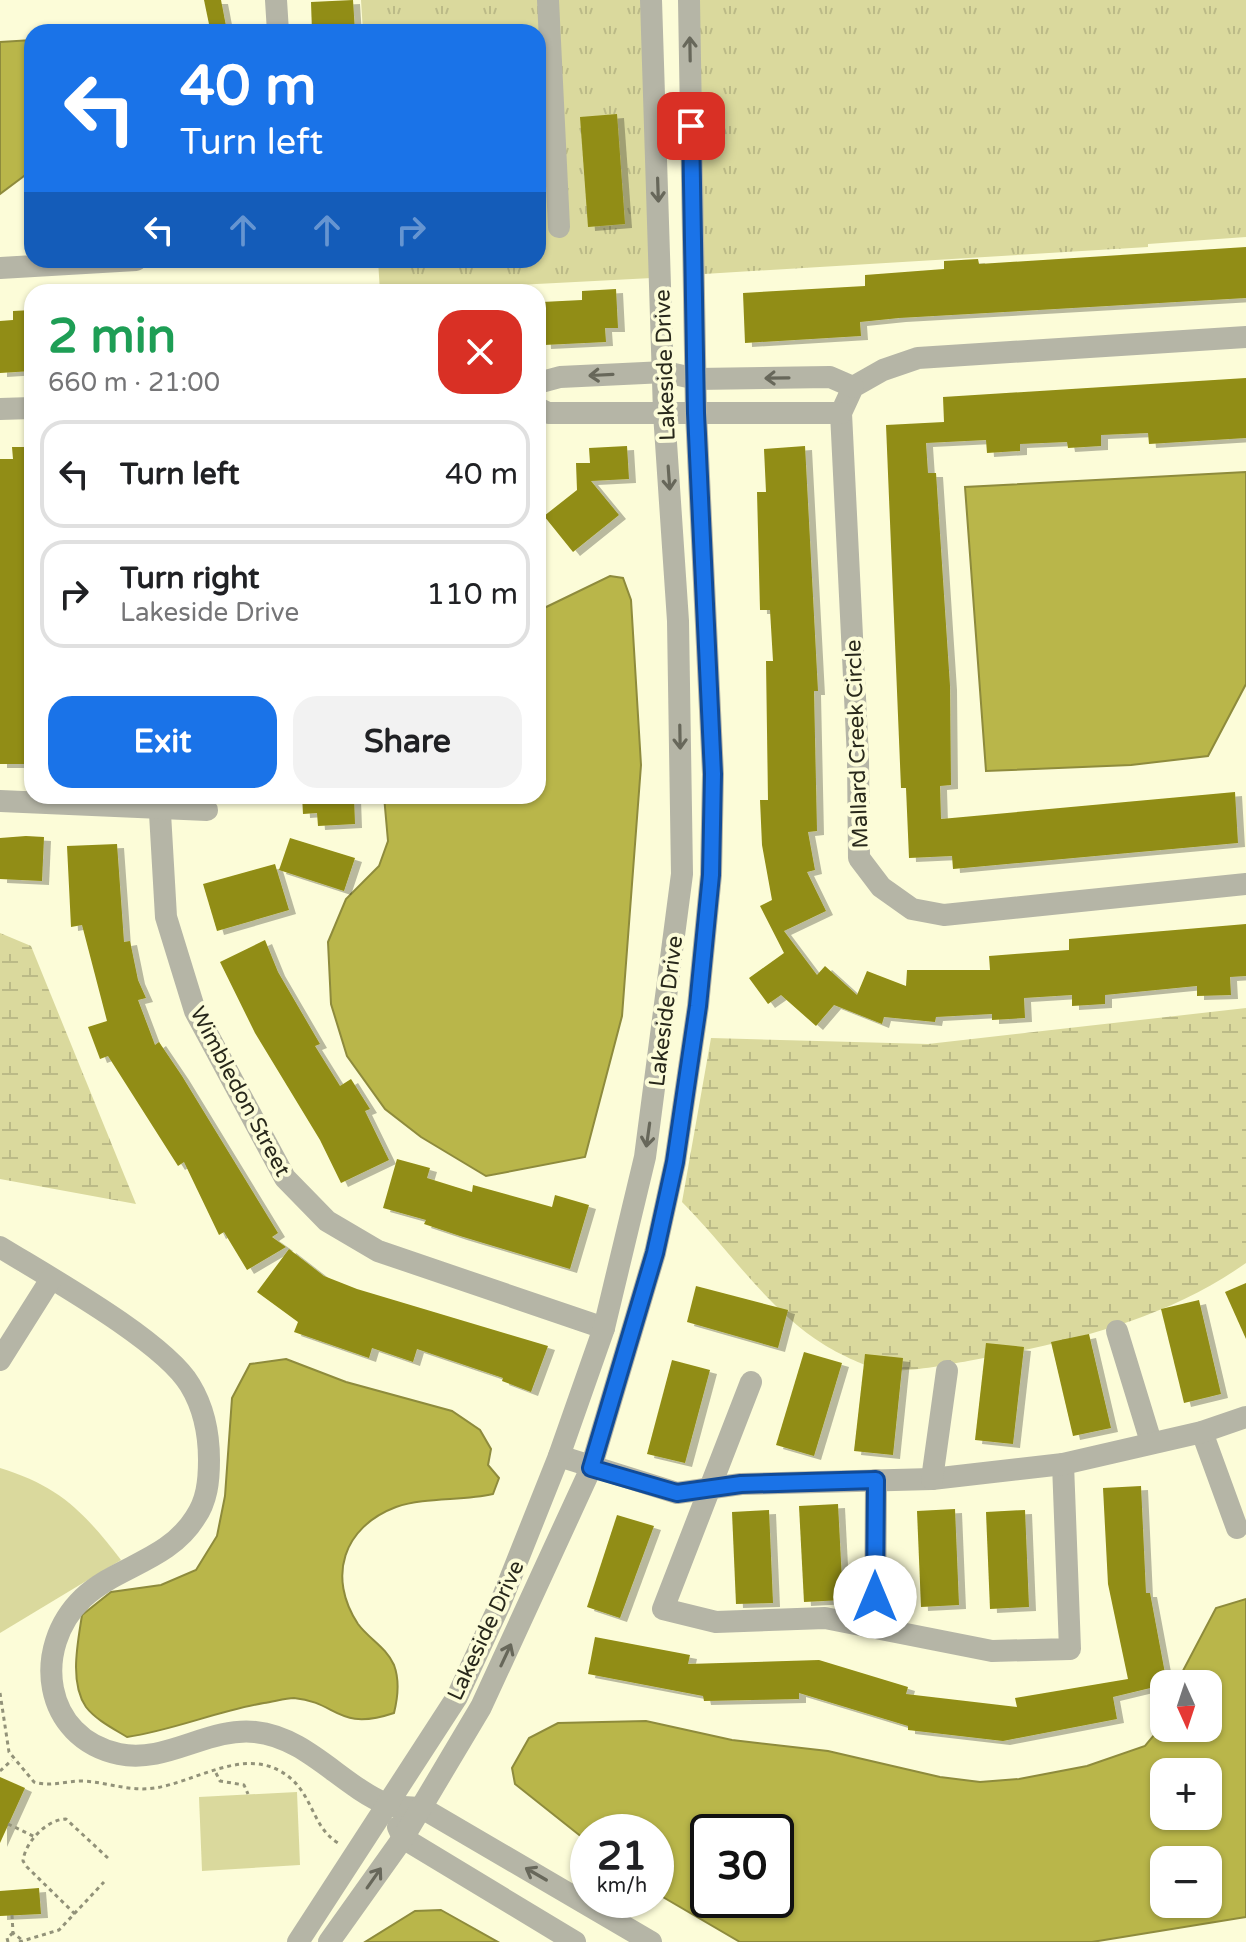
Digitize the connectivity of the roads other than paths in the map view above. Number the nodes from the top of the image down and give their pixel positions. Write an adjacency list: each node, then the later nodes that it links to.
1 (276, 0): 5 (street)
2 (548, 0): 6 (street)
3 (651, 0): 10 (street, Lakeside Drive, one-way to 10)
4 (689, 0): 11 (street, Lakeside Drive, one-way to 4)
5 (278, 24)
6 (559, 227)
7 (24, 267): 8 (street)
8 (0, 268)
9 (1246, 337): 13 (street)
10 (665, 372): 11 (street); 12 (street, one-way to 12); 17 (street, Lakeside Drive)
11 (697, 379): 13 (street, one-way to 11); 18 (street, Lakeside Drive)
12 (546, 381)
13 (853, 387): 19 (street, Mallard Creek Circle)
14 (24, 408): 15 (street)
15 (0, 409)
16 (546, 412): 17 (street)
17 (664, 413): 18 (street); 28 (street, Lakeside Drive, one-way to 28)
18 (696, 413): 19 (street); 38 (street, Lakeside Drive)
19 (841, 413): 25 (street, Mallard Creek Circle)
20 (0, 801): 21 (street)
21 (24, 801)
22 (159, 804): 28 (street, Wimbledon Street)
23 (171, 804): 24 (street)
24 (207, 810)
25 (1246, 884)
26 (0, 1247): 27 (street)
27 (51, 1279): 30 (street); 44 (street)
28 (604, 1328): 36 (street, Lakeside Drive)
29 (1117, 1331): 35 (street)
30 (0, 1360)
31 (947, 1371): 39 (street)
32 (751, 1382): 41 (street)
33 (1246, 1417): 34 (street)
34 (1202, 1432): 35 (street); 42 (street)
35 (1151, 1442): 37 (street)
36 (559, 1456): 38 (street); 44 (street, Lakeside Drive)
37 (1063, 1464): 39 (street); 43 (street)
38 (591, 1468): 41 (street); 45 (street, Lakeside Drive, one-way to 38)
39 (932, 1479): 40 (street)
40 (876, 1480): 41 (street); 43 (street)
41 (710, 1490): 43 (street)
42 (1237, 1528)
43 (875, 1626)
44 (387, 1804): 45 (street); 46 (street); 47 (street, Lakeside Drive)
45 (422, 1808): 46 (street, Lakeside Drive); 50 (street, one-way to 45)
46 (403, 1838): 48 (street, Lakeside Drive, one-way to 46); 49 (street)
47 (298, 1942)
48 (329, 1942)
49 (575, 1942)
50 (651, 1942)

